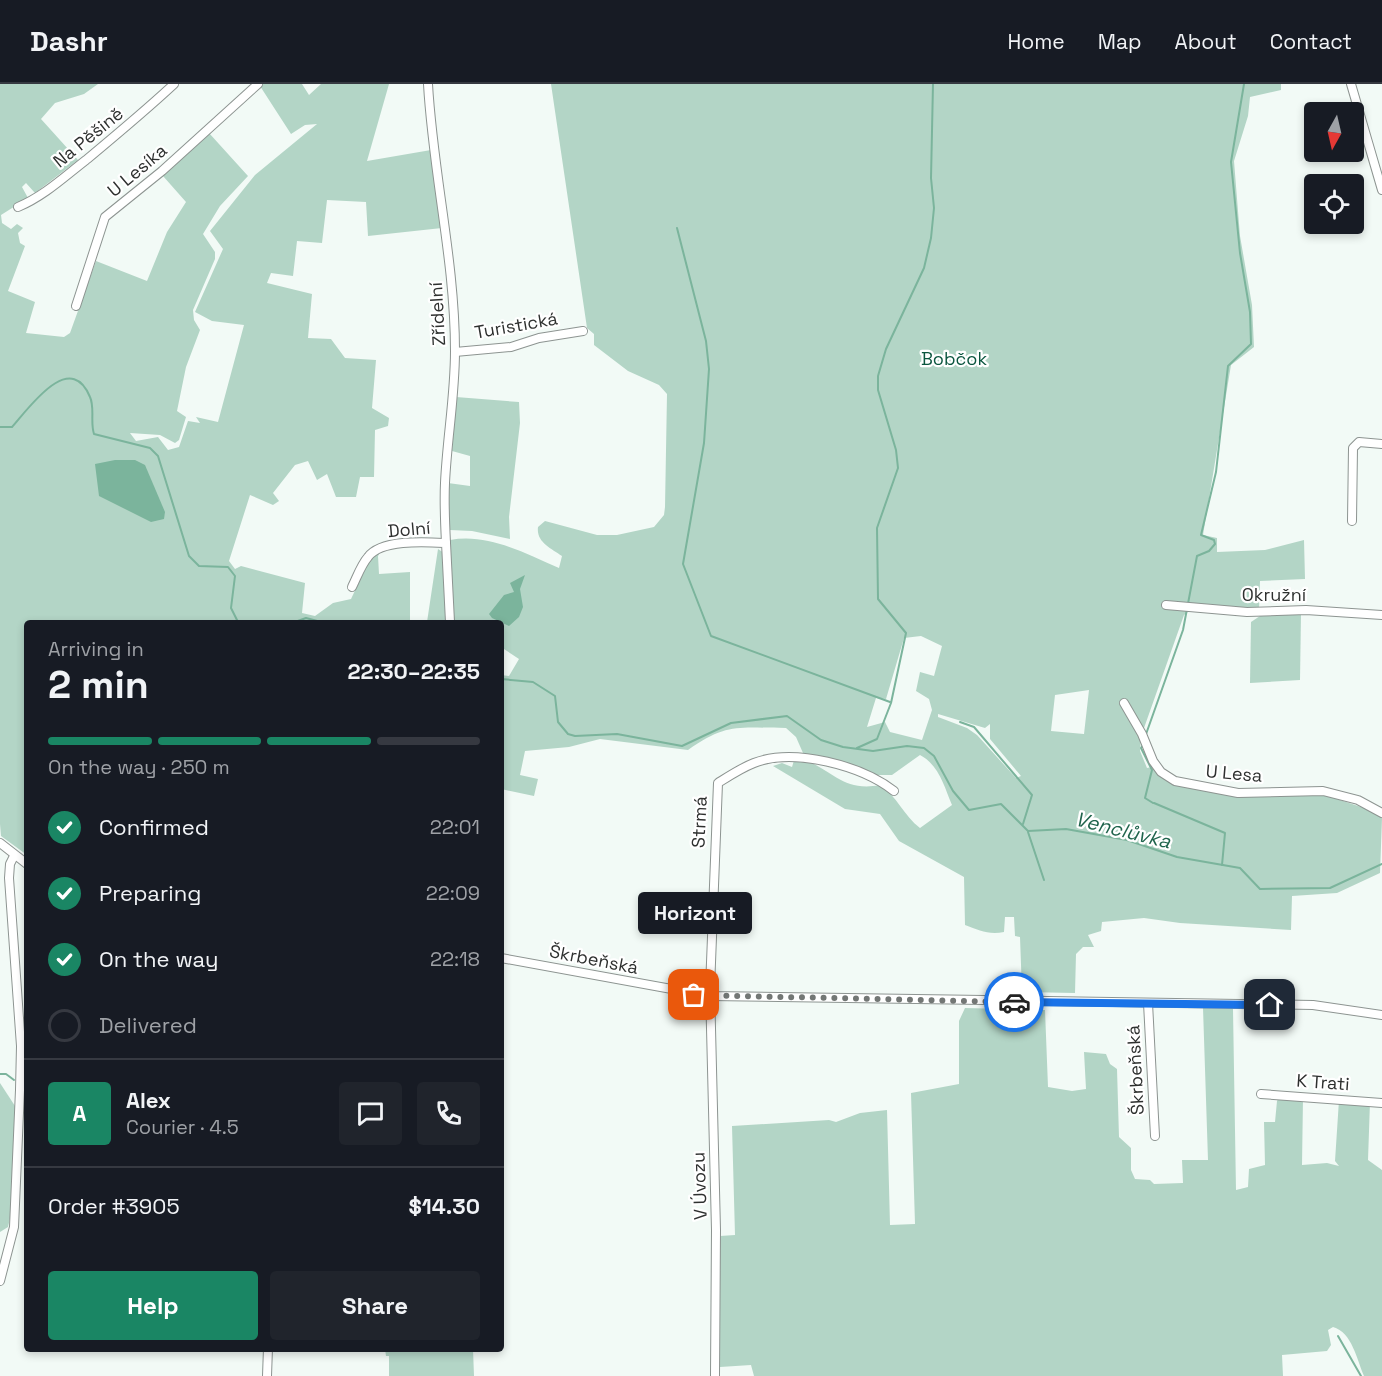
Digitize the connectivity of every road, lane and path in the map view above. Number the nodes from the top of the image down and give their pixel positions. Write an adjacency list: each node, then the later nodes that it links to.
1 (174, 84): 6 (street, Na Pěšině)
2 (258, 84): 7 (street, U Lesíka)
3 (428, 84): 9 (street, Zřídelní)
4 (1351, 84): 5 (street)
5 (1382, 190)
6 (18, 207)
7 (76, 306)
8 (583, 331): 9 (street, Turistická)
9 (455, 352): 12 (street, Zřídelní)
10 (1382, 444): 11 (street)
11 (1352, 521)
12 (446, 543): 13 (street, Dolní); 16 (street, Dolní)
13 (352, 587)
14 (1166, 605): 15 (street, Okružní)
15 (1382, 615)
16 (450, 620)
17 (1124, 703): 19 (street, U Lesa)
18 (894, 791): 24 (street, Strmá)
19 (1382, 813)
20 (0, 843): 21 (street)
21 (14, 856): 22 (street); 30 (street)
22 (24, 862)
23 (504, 959): 24 (street, Škrbeňská)
24 (710, 996): 25 (street, Škrbeňská); 33 (street, V Úvozu)
25 (1148, 1003): 26 (street, Škrbeňská); 29 (street, Škrbeňská)
26 (1382, 1016)
27 (1261, 1094): 28 (street, K Trati)
28 (1382, 1103)
29 (1155, 1136)
30 (0, 1281)
31 (268, 1352): 32 (street)
32 (267, 1376)
33 (715, 1376)

